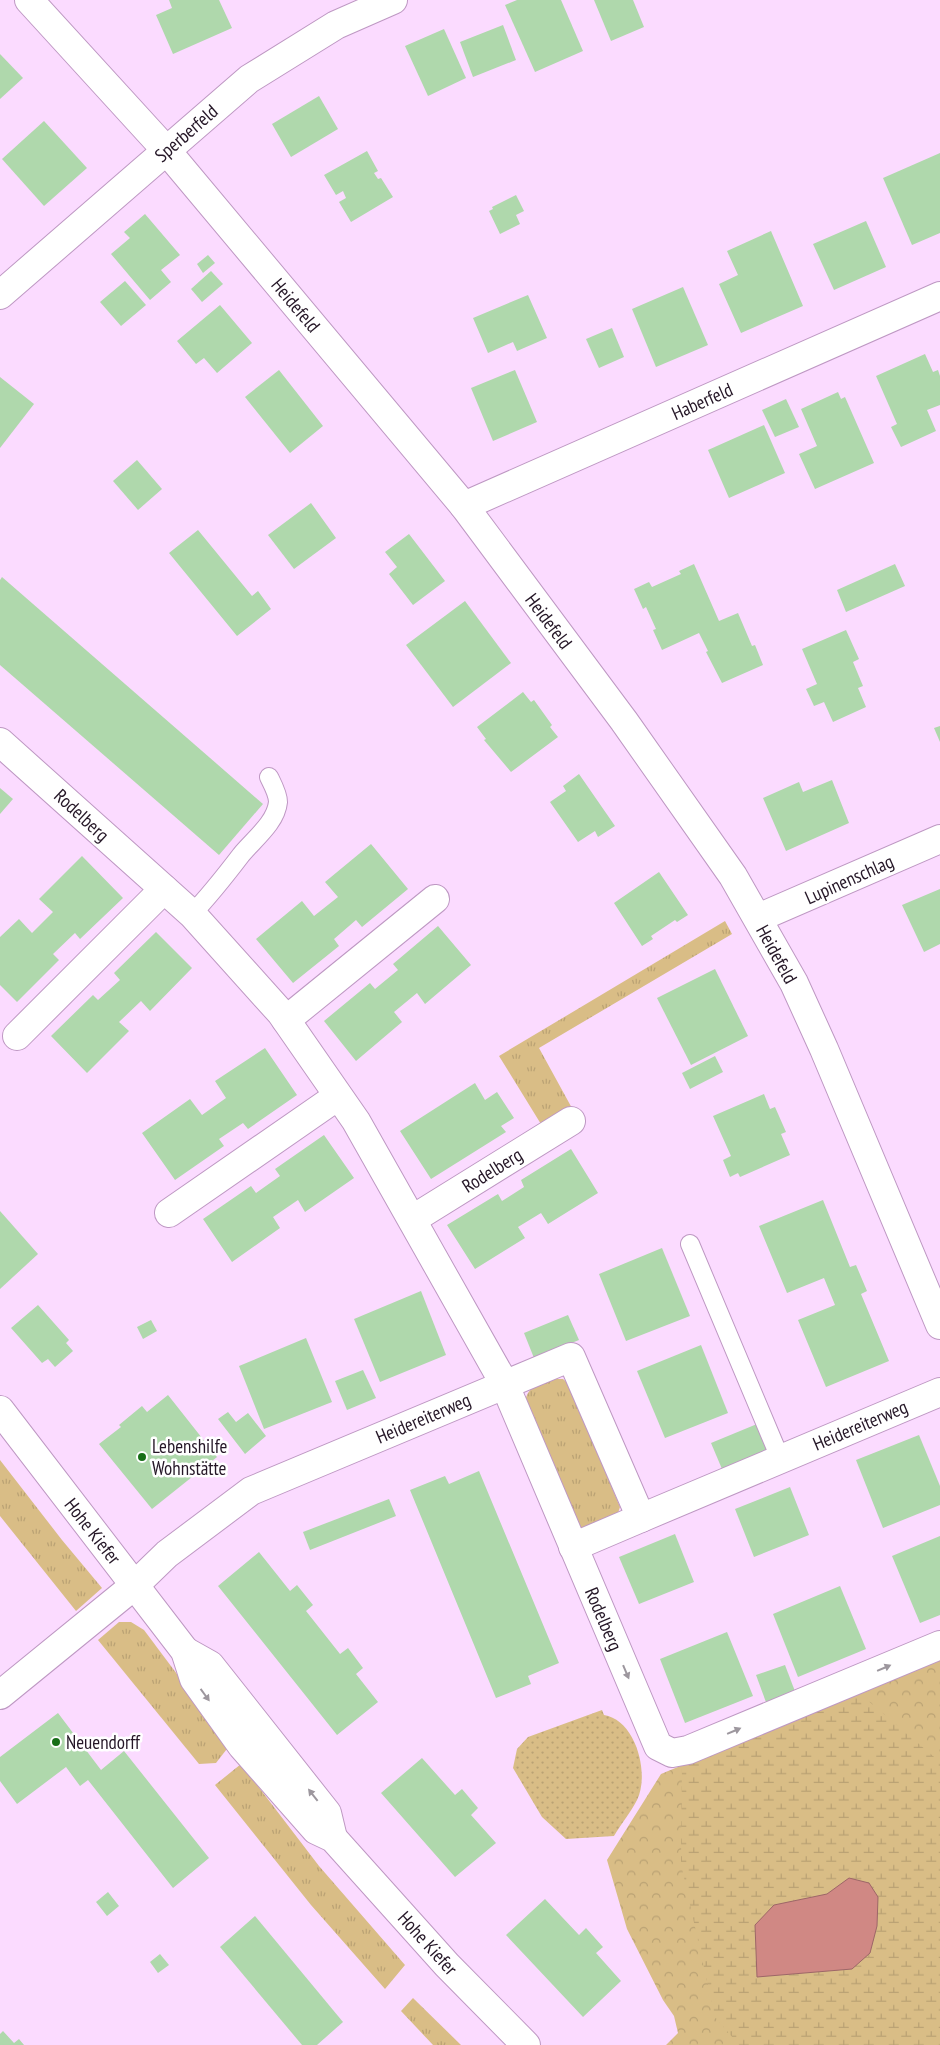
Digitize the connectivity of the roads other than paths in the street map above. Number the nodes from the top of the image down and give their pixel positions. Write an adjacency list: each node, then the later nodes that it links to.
1 (29, 0): 3 (street, Heidefeld)
2 (393, 0): 3 (street, Sperberfeld)
3 (166, 150): 4 (street, Sperberfeld); 6 (street, Heidefeld)
4 (0, 295)
5 (940, 296): 6 (street, Haberfeld)
6 (464, 506): 13 (street, Heidefeld)
7 (0, 742): 10 (street, Rodelberg)
8 (269, 777): 12 (lane)
9 (940, 839): 13 (street, Lupinenschlag)
10 (164, 889): 12 (street, Rodelberg); 15 (street)
11 (435, 899): 14 (street)
12 (192, 914): 14 (street, Rodelberg)
13 (758, 918): 21 (street, Heidefeld)
14 (286, 1020): 16 (street, Rodelberg)
15 (17, 1036)
16 (338, 1096): 18 (street); 19 (street, Rodelberg)
17 (571, 1121): 19 (street, Rodelberg)
18 (169, 1213)
19 (413, 1219): 22 (street, Rodelberg)
20 (690, 1244): 25 (lane)
21 (940, 1325)
22 (504, 1383): 26 (street, Heidereiterweg); 27 (street, Rodelberg); 28 (street, Heidereiterweg)
23 (940, 1392): 25 (street, Heidereiterweg)
24 (0, 1410): 28 (street, Hohe Kiefer)
25 (780, 1458): 26 (street, Heidereiterweg)
26 (641, 1518): 27 (street, Heidereiterweg)
27 (573, 1547): 29 (street, Rodelberg, one-way to 29)
28 (135, 1586): 30 (street, Heidereiterweg); 31 (street, Hohe Kiefer)
29 (940, 1645)
30 (0, 1695)
31 (526, 2045)

